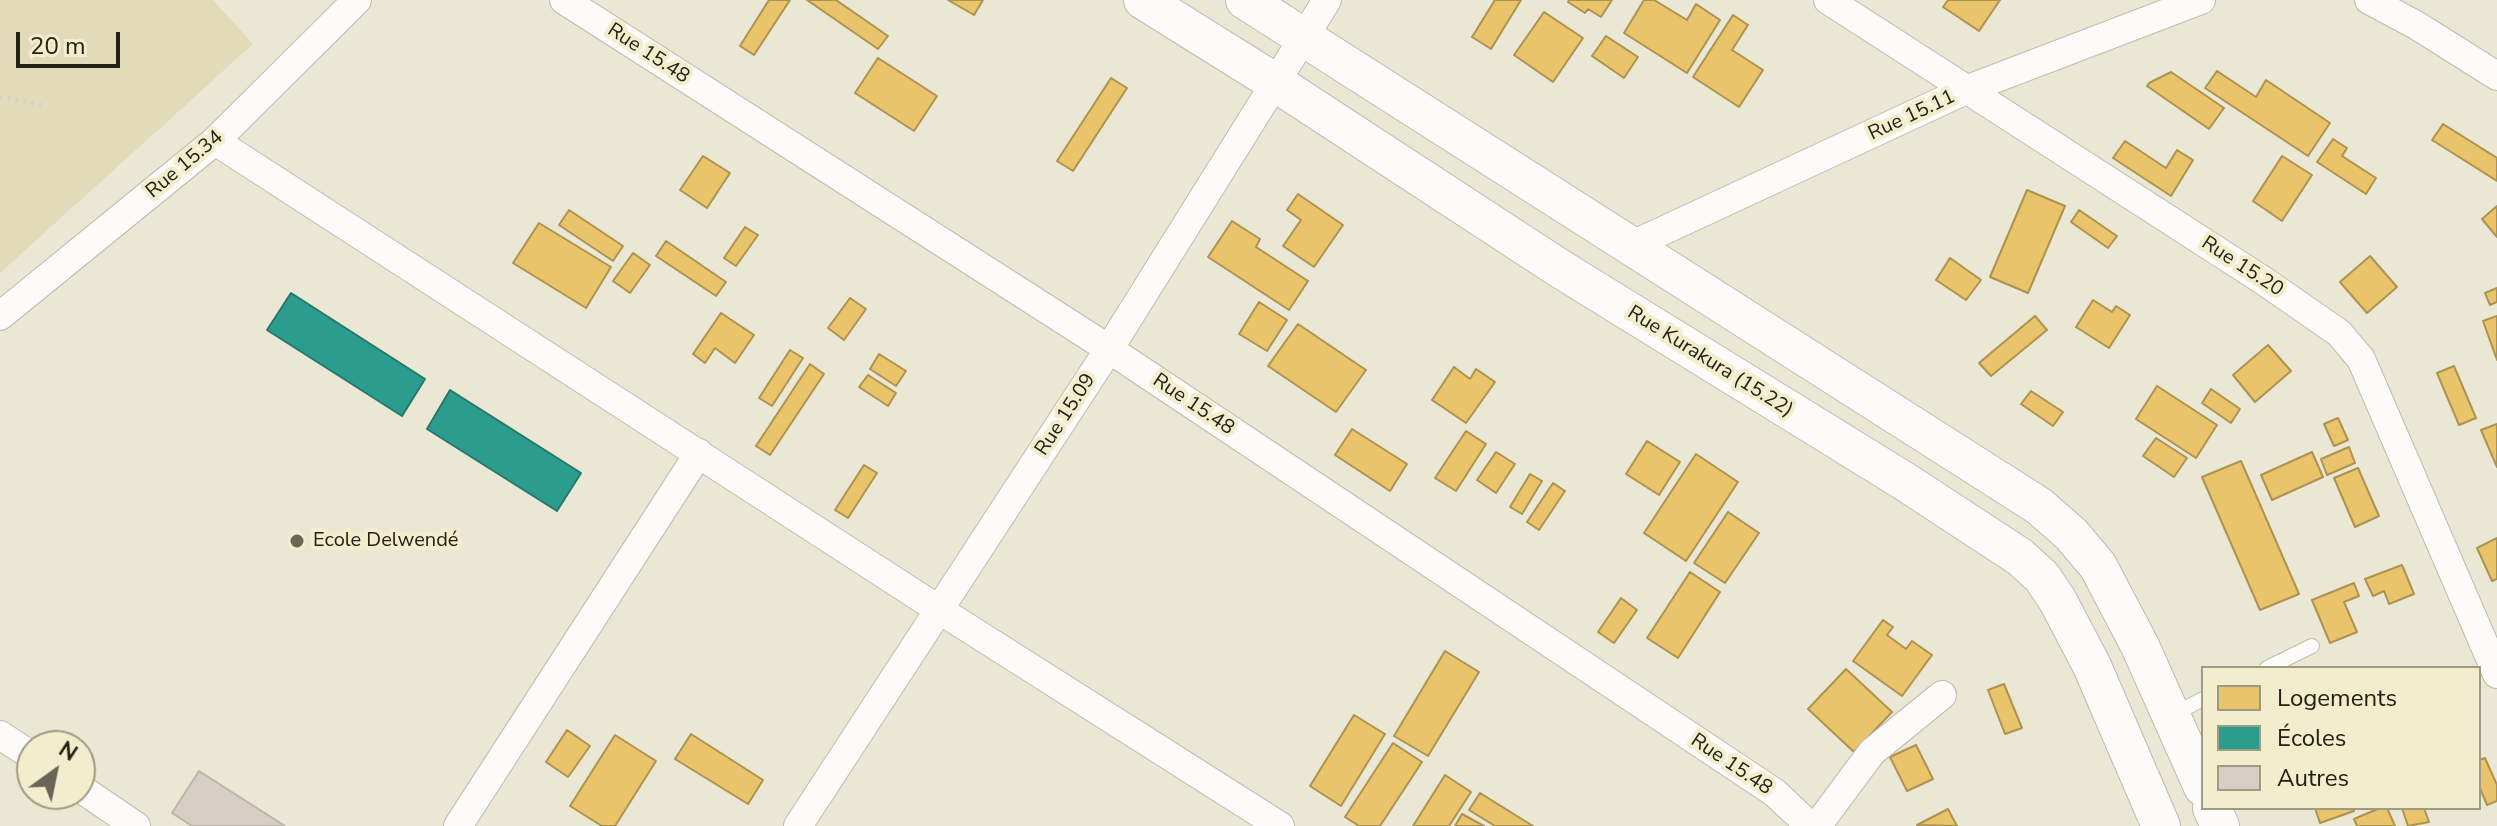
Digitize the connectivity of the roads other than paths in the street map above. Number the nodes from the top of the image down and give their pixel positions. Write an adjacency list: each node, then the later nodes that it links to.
1 (357, 0): 13 (street, Rue 15.34)
2 (564, 0): 16 (street, Rue 15.48)
3 (1143, 0): 11 (main road, Rue Kurakura (15.22))
4 (1245, 0): 9 (main road)
5 (1327, 0): 9 (street, Rue 15.09)
6 (1828, 0): 12 (street, Rue 15.20)
7 (2201, 0): 12 (street, Rue 15.11)
8 (2369, 0): 10 (street)
9 (1304, 37): 11 (street, Rue 15.09); 14 (main road)
10 (2497, 76)
11 (1276, 83): 16 (street, Rue 15.09); 32 (main road, Rue Kurakura (15.22))
12 (1968, 89): 14 (street, Rue 15.11); 21 (street, Rue 15.20)
13 (215, 141): 15 (street, Rue 15.34); 17 (street)
14 (1628, 247): 23 (main road)
15 (0, 316)
16 (1109, 349): 18 (street, Rue 15.09); 30 (street, Rue 15.48)
17 (699, 453): 18 (street); 27 (street)
18 (938, 609): 28 (street, Rue 15.09); 29 (street)
19 (2312, 646): 20 (lane)
20 (2271, 666)
21 (2497, 674)
22 (1942, 695): 31 (street)
23 (2187, 707): 24 (main road)
24 (2201, 777)
25 (96, 799): 26 (street)
26 (136, 826)
27 (458, 826)
28 (798, 826)
29 (1280, 826)
30 (1810, 826)
31 (1817, 826)
32 (2161, 826)

